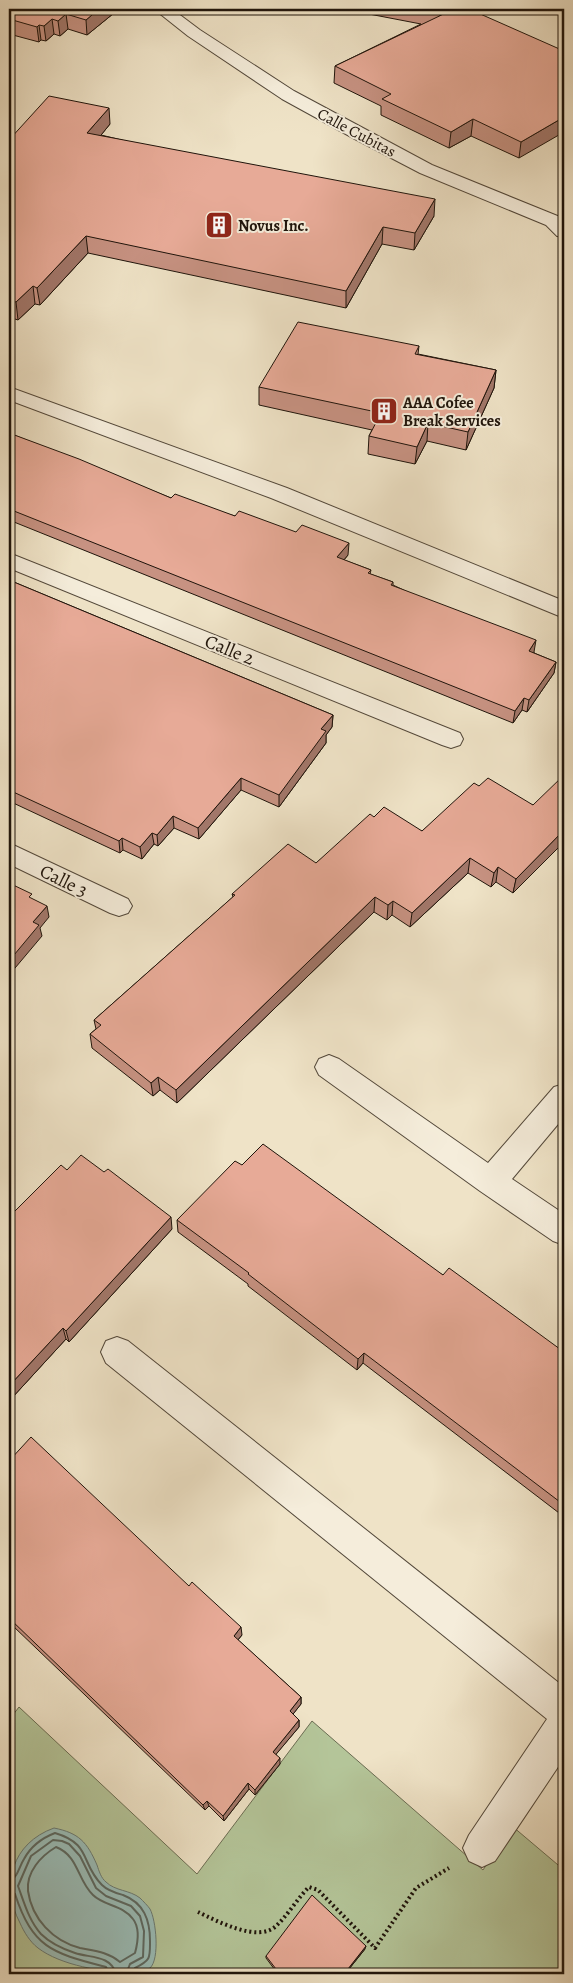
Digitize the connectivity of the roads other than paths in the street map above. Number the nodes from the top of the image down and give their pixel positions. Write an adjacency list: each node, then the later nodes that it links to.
1 (162, 9): 2 (street, Calle Cubitas)
2 (564, 232)
3 (9, 394): 5 (street)
4 (9, 560): 6 (street, Calle 2)
5 (564, 610)
6 (451, 739)
7 (9, 853): 8 (street, Calle 3)
8 (120, 906)
9 (329, 1067): 11 (street)
10 (564, 1096): 11 (street)
11 (490, 1182): 12 (street)
12 (564, 1231)
13 (117, 1352): 14 (street)
14 (564, 1710)
15 (564, 1726): 16 (street)
16 (482, 1848)

